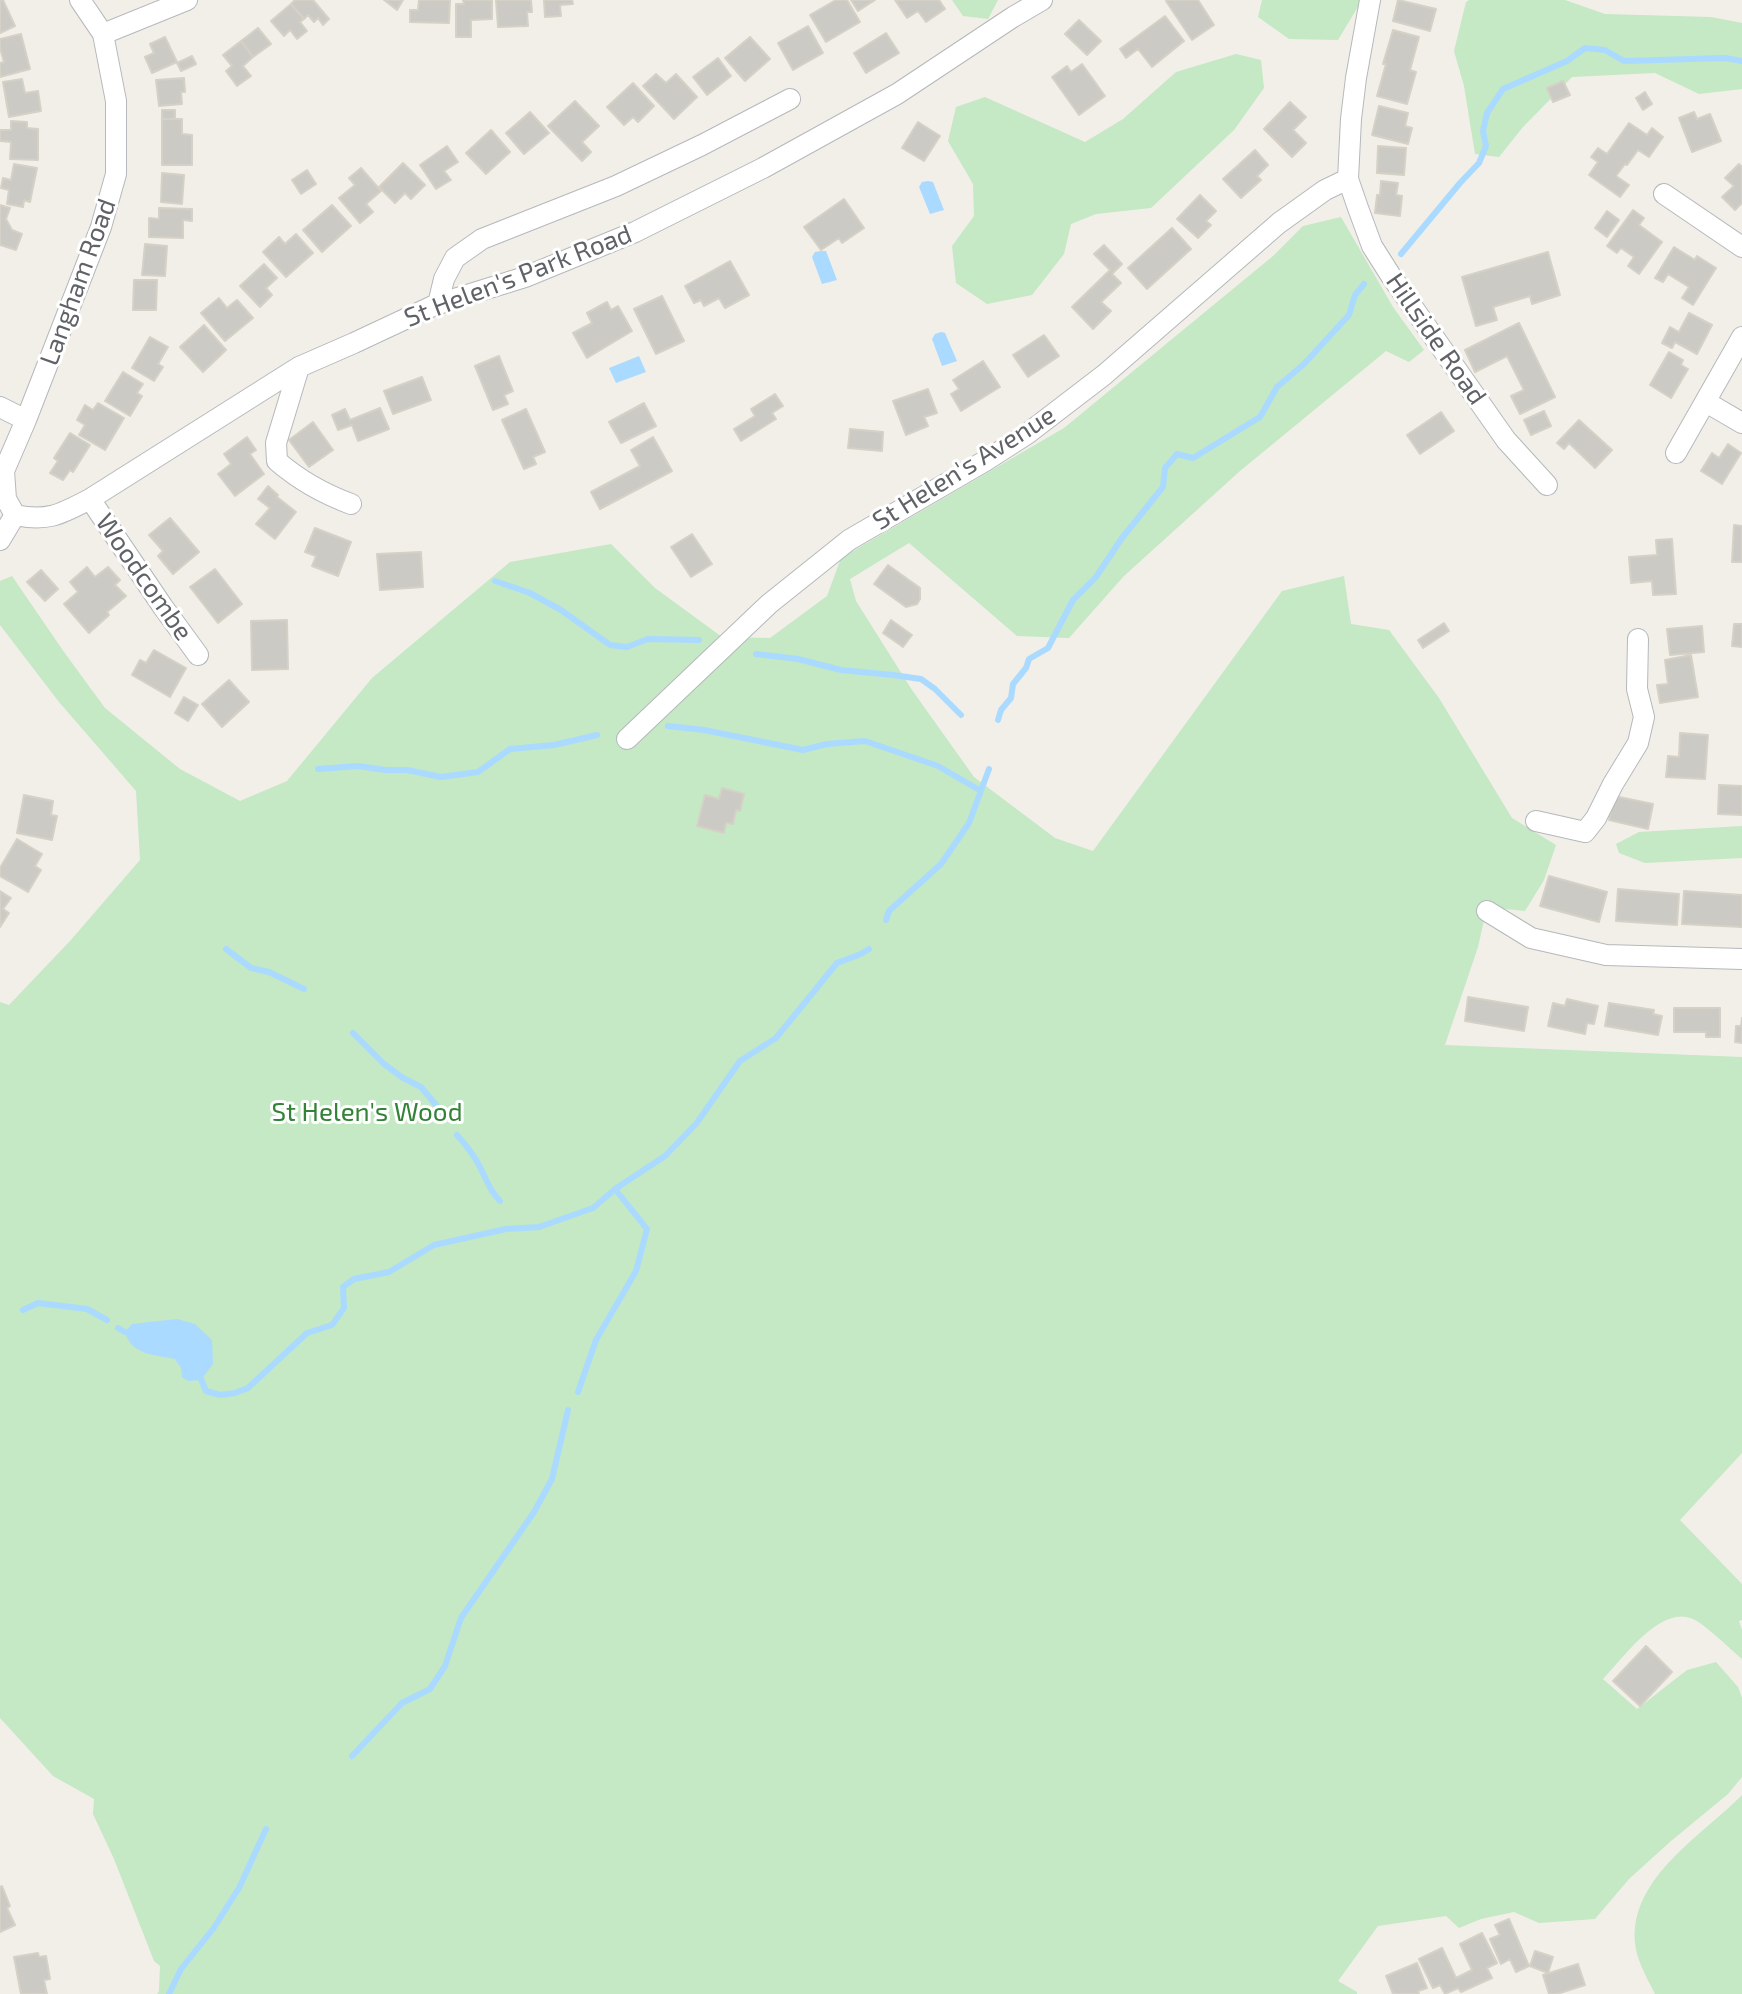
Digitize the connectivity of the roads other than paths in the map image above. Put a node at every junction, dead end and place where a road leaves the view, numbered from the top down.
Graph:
1 (80, 0) edge
2 (187, 0) edge
3 (1042, 0) edge
4 (1370, 0) edge
5 (103, 34) junction
6 (790, 99) dead end
7 (1348, 179) junction
8 (1664, 194) dead end
9 (1742, 247) edge
10 (438, 304) junction
11 (1742, 337) edge
12 (299, 367) junction
13 (1706, 402) junction
14 (0, 407) edge
15 (26, 420) junction
16 (1742, 423) edge
17 (1676, 453) dead end
18 (1547, 485) dead end
19 (90, 499) junction
20 (351, 504) dead end
21 (15, 515) junction
22 (0, 540) edge
23 (1638, 639) dead end
24 (198, 655) dead end
25 (627, 739) dead end
26 (1536, 821) dead end
27 (1487, 911) dead end
28 (1742, 959) edge

1 - 5 street, Langham Road
2 - 5 street
3 - 10 street, St Helen's Park Road
4 - 7 street
5 - 15 street, Langham Road
6 - 10 street
7 - 18 street, Hillside Road
7 - 25 street, St Helen's Avenue
8 - 9 street
10 - 12 street, St Helen's Park Road
11 - 13 street
12 - 19 street, St Helen's Park Road
12 - 20 street
13 - 16 street
13 - 17 street
14 - 15 street
15 - 21 street, Langham Road
19 - 21 street, St Helen's Park Road
19 - 24 street, Woodcombe
21 - 22 street
23 - 26 street
27 - 28 street

